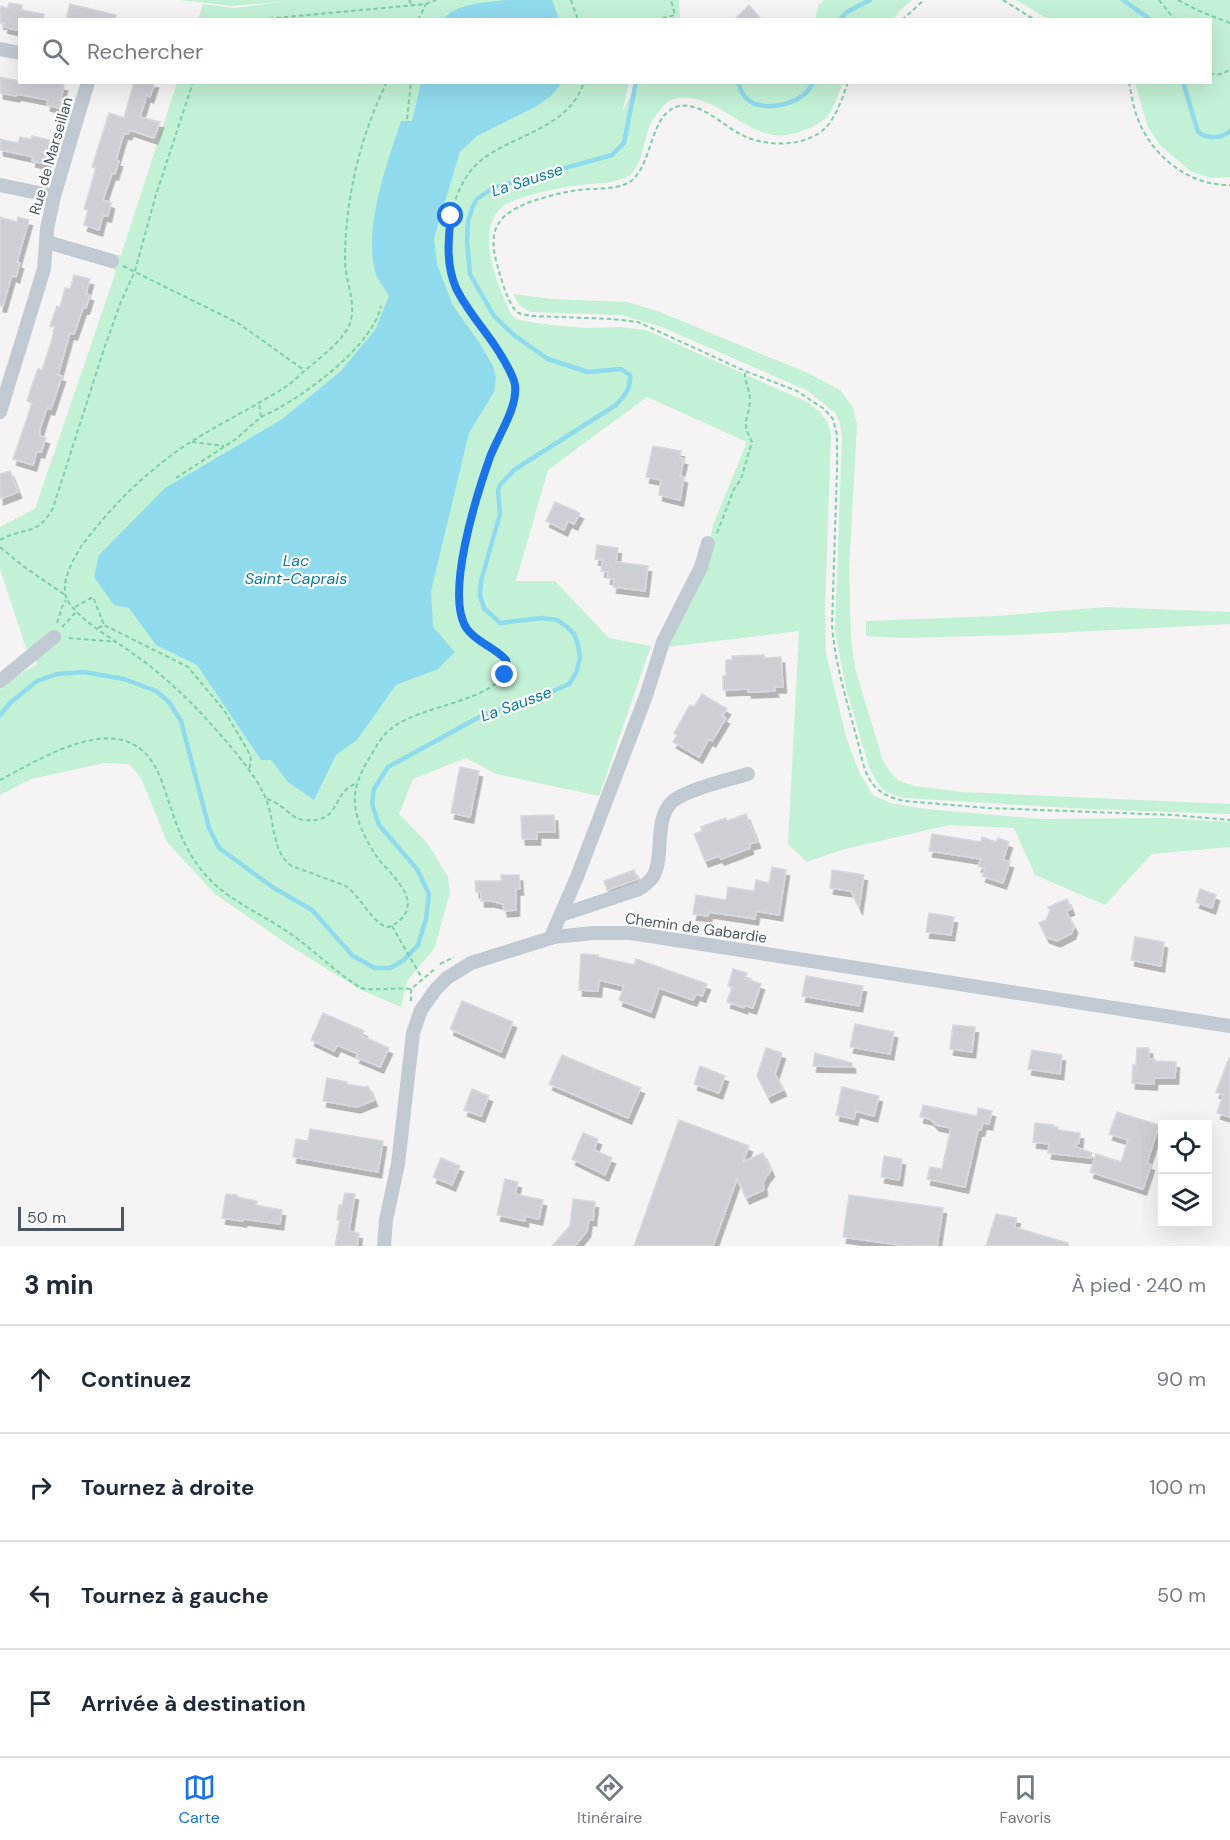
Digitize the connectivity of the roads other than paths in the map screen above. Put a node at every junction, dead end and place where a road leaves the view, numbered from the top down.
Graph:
1 (0, 49) edge
2 (18, 53) edge
3 (87, 84) edge
4 (0, 185) edge
5 (54, 196) junction
6 (47, 242) junction
7 (112, 261) road end
8 (0, 412) edge
9 (708, 543) road end
10 (54, 637) road end
11 (0, 681) edge
12 (748, 774) dead end
13 (561, 915) junction
14 (554, 937) junction
15 (1228, 1023) edge
16 (384, 1246) edge

1 - 2 street
3 - 5 street, Rue de Marseillan
4 - 5 street
5 - 6 street, Rue de Marseillan
6 - 7 street
6 - 8 street, Rue de Marseillan
9 - 13 street
10 - 11 street
12 - 13 street
13 - 14 street
14 - 15 street, Chemin de Gabardie
14 - 16 street, Chemin de Gabardie

